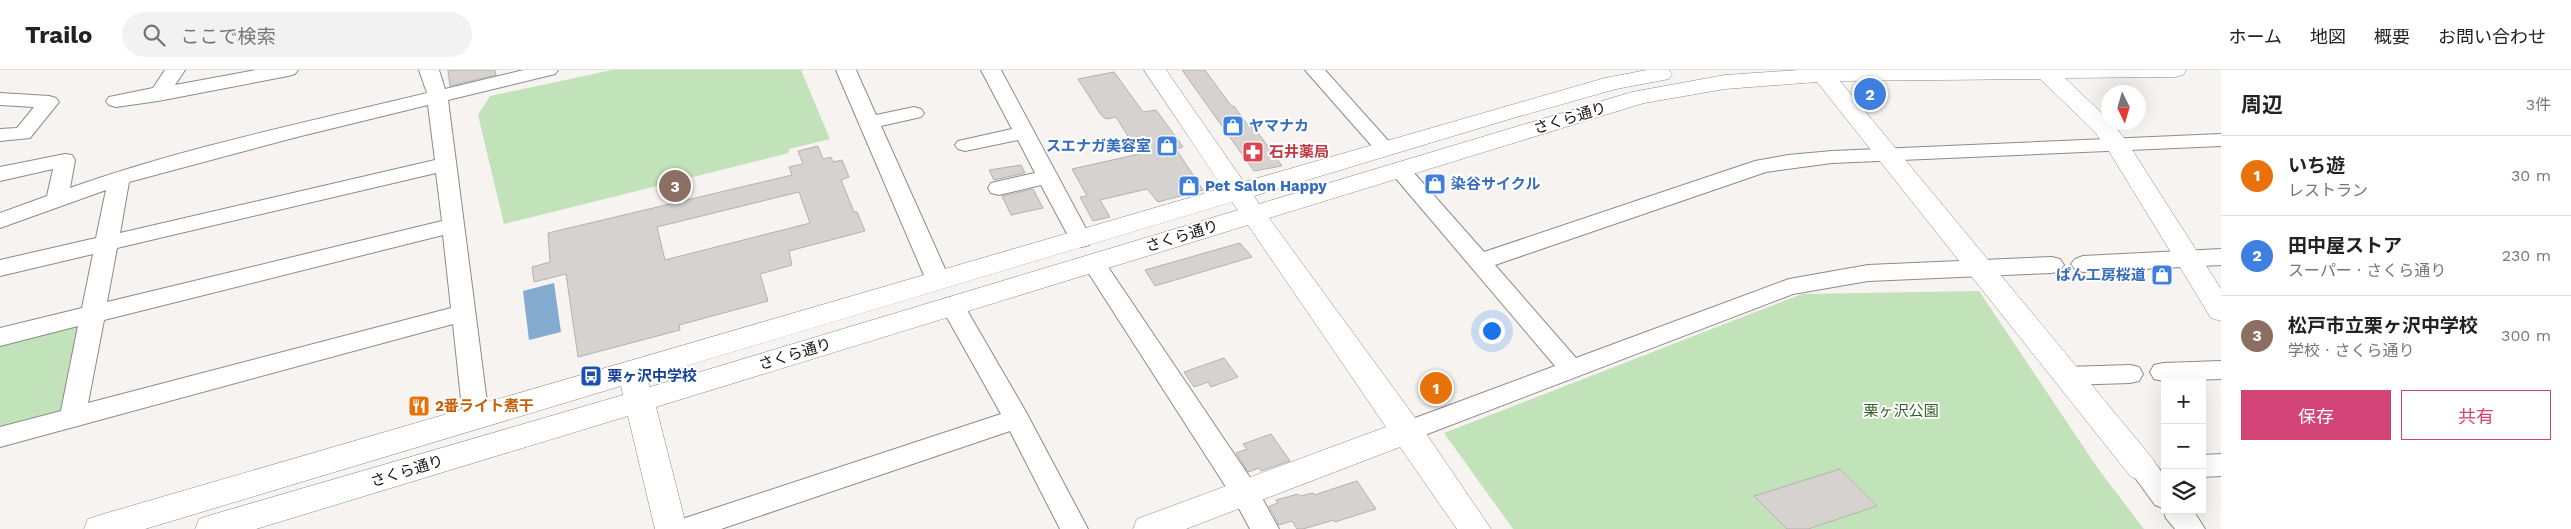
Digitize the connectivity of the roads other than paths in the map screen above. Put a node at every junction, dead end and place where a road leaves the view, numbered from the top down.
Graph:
1 (176, 70) edge
2 (288, 70) edge
3 (428, 70) edge
4 (548, 70) edge
5 (846, 70) edge
6 (992, 70) edge
7 (1155, 70) edge
8 (1315, 70) edge
9 (1683, 70) edge
10 (2175, 70) edge
11 (2046, 71) edge
12 (1824, 75) junction
13 (1720, 76) edge
14 (158, 94) junction
15 (437, 96) junction
16 (0, 99) edge
17 (116, 101) dead end
18 (914, 113) dead end
19 (869, 122) junction
20 (1024, 132) junction
21 (0, 136) edge
22 (2221, 140) edge
23 (2117, 144) junction
24 (965, 145) dead end
25 (1887, 154) junction
26 (1392, 160) junction
27 (446, 164) junction
28 (0, 174) edge
29 (1048, 177) junction
30 (119, 178) junction
31 (999, 188) dead end
32 (57, 200) junction
33 (1246, 204) junction
34 (0, 221) edge
35 (452, 226) junction
36 (1081, 240) junction
37 (106, 243) junction
38 (2221, 257) edge
39 (2187, 259) junction
40 (1479, 262) junction
41 (1094, 263) junction
42 (2083, 264) dead end
43 (2052, 265) dead end
44 (0, 268) edge
45 (1980, 269) junction
46 (938, 280) junction
47 (952, 305) junction
48 (2221, 311) edge
49 (463, 313) junction
50 (93, 314) junction
51 (0, 337) edge
52 (1571, 368) junction
53 (2221, 370) edge
54 (632, 371) junction
55 (2163, 372) dead end
56 (2130, 374) dead end
57 (2067, 376) junction
58 (640, 401) junction
59 (73, 416) junction
60 (476, 418) junction
61 (1017, 419) junction
62 (1408, 431) junction
63 (0, 437) edge
64 (2221, 465) edge
65 (2206, 466) edge
66 (2153, 468) edge
67 (268, 479) junction
68 (2161, 487) edge
69 (1245, 492) junction
70 (269, 512) junction
71 (2179, 514) edge
72 (100, 529) edge
73 (211, 529) edge
74 (671, 529) edge
75 (686, 529) edge
76 (1074, 529) edge
77 (1148, 529) edge
78 (1265, 529) edge
79 (1476, 529) edge
80 (2191, 529) edge

1 - 14 street
2 - 14 street
3 - 15 street
4 - 15 street
5 - 19 street
6 - 20 street
7 - 33 street
8 - 26 street
9 - 26 street, さくら通り
10 - 11 street, さくら通り
11 - 12 street, さくら通り
11 - 23 street
12 - 13 street, さくら通り
12 - 25 street
13 - 26 street, さくら通り
14 - 17 street
15 - 27 street
15 - 30 street
16 - 21 street
18 - 19 street
19 - 46 street
20 - 24 street
20 - 29 street
22 - 23 street
23 - 25 street
23 - 39 street
25 - 40 street
25 - 45 street
26 - 33 street, さくら通り
26 - 40 street
27 - 35 street
27 - 37 street
28 - 32 street
29 - 31 street
29 - 36 street
30 - 32 street
30 - 37 street
32 - 34 street
33 - 36 street, さくら通り
33 - 41 street, さくら通り
33 - 62 street
35 - 49 street
35 - 50 street
36 - 46 street, さくら通り
37 - 44 street
37 - 50 street
38 - 39 street
39 - 42 street
39 - 48 street
40 - 52 street
41 - 47 street, さくら通り
41 - 69 street
43 - 45 street
45 - 52 street
45 - 57 street
46 - 47 street
46 - 54 street, さくら通り
47 - 58 street, さくら通り
47 - 61 street
49 - 59 street
49 - 60 street
50 - 51 street
50 - 59 street
52 - 62 street
53 - 55 street
54 - 58 street
54 - 60 street, さくら通り
56 - 57 street
57 - 66 street
58 - 70 street, さくら通り
58 - 74 street
59 - 63 street
60 - 67 street, さくら通り
61 - 75 street
61 - 76 street
62 - 69 street
62 - 79 street
64 - 65 street
66 - 68 street
67 - 70 street
67 - 72 street, さくら通り
69 - 77 street
69 - 78 street
70 - 73 street, さくら通り
71 - 80 street

